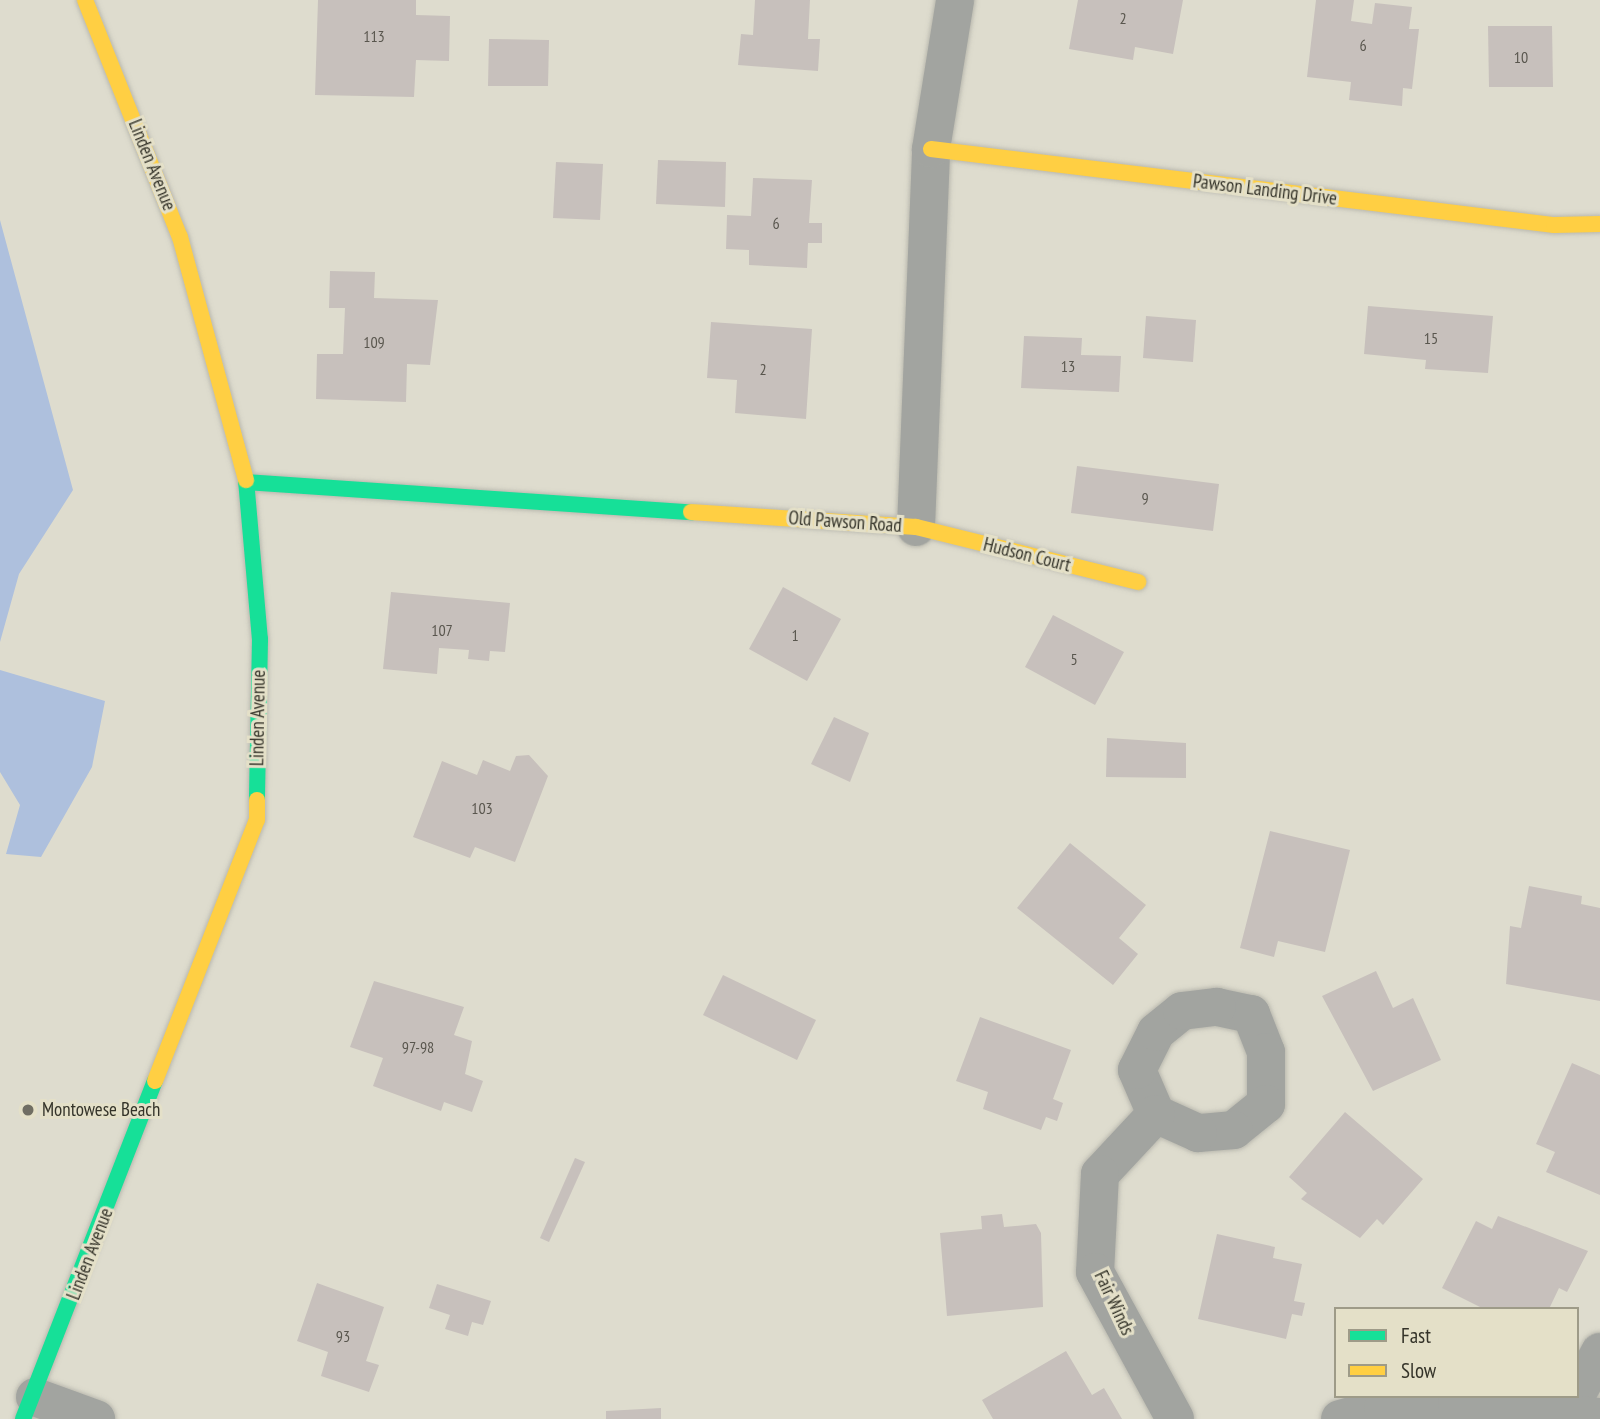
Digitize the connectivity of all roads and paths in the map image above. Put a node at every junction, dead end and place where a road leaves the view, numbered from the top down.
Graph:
1 (85, 0) edge
2 (955, 0) edge
3 (930, 149) junction
4 (1600, 225) edge
5 (246, 482) junction
6 (916, 527) junction
7 (1138, 582) dead end
8 (1156, 1114) dead end
9 (1600, 1352) edge
10 (1577, 1407) edge
11 (29, 1408) edge
12 (96, 1419) edge
13 (1175, 1419) edge
14 (1340, 1419) edge

1 - 5 street, Linden Avenue
2 - 3 street, Old Pawson Road
3 - 4 street, Pawson Landing Drive
3 - 6 street, Old Pawson Road
5 - 6 street, Old Pawson Road
5 - 11 street, Linden Avenue
6 - 7 street, Hudson Court
8 - 13 street, Fair Winds
9 - 10 street
10 - 14 street
11 - 12 street

